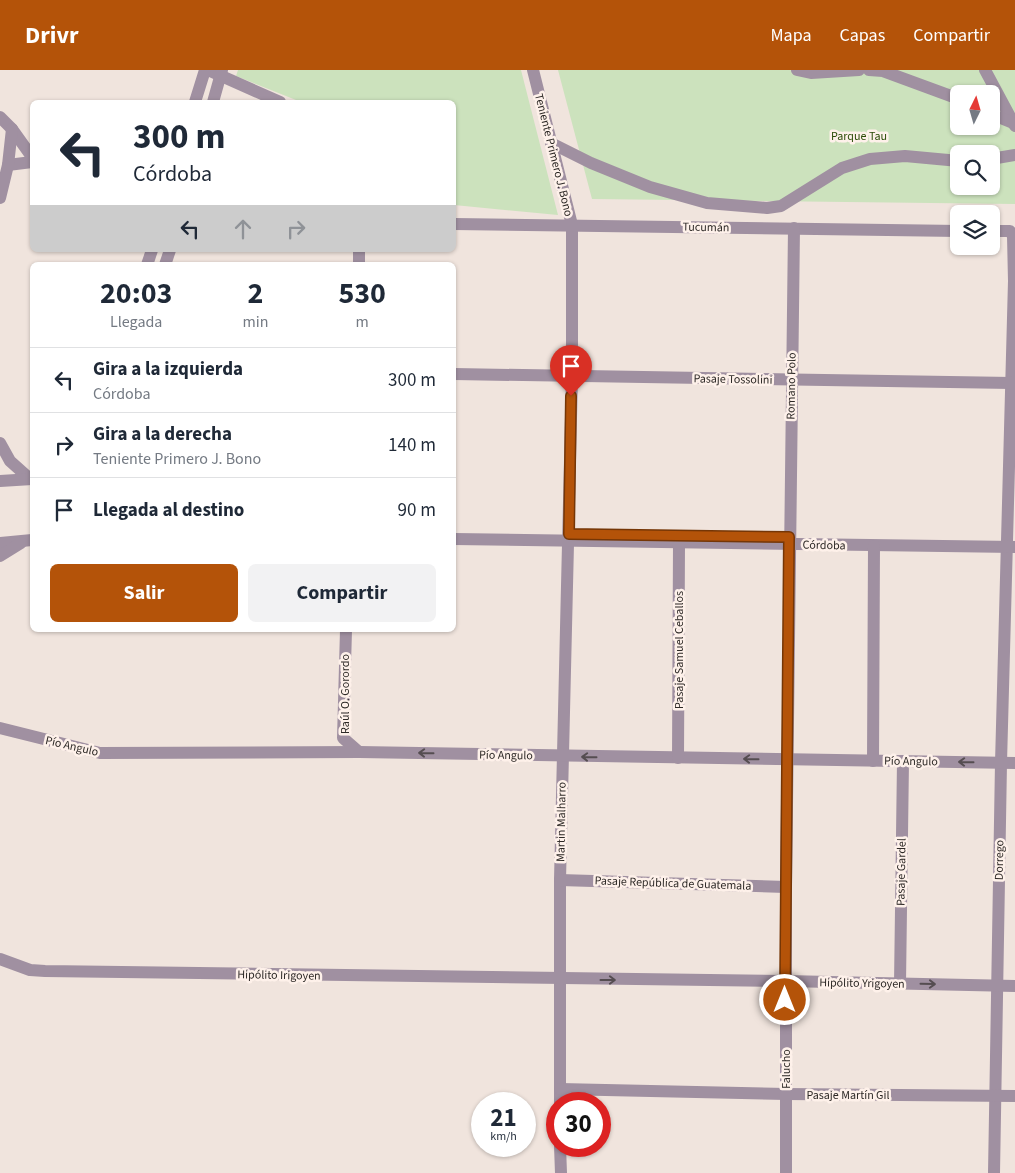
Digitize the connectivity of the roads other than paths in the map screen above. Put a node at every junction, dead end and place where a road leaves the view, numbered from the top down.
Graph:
1 (206, 70) edge
2 (533, 70) edge
3 (797, 70) edge
4 (859, 70) edge
5 (869, 70) edge
6 (883, 70) edge
7 (985, 70) edge
8 (222, 73) edge
9 (950, 96) edge
10 (196, 100) edge
11 (214, 100) edge
12 (276, 100) edge
13 (0, 118) edge
14 (1000, 118) edge
15 (1014, 125) edge
16 (12, 129) junction
17 (551, 143) junction
18 (30, 154) edge
19 (1015, 155) edge
20 (1000, 158) edge
21 (950, 160) edge
22 (30, 162) edge
23 (8, 165) junction
24 (0, 198) edge
25 (456, 224) edge
26 (572, 225) junction
27 (794, 228) junction
28 (950, 230) edge
29 (1000, 231) edge
30 (1015, 281) edge
31 (456, 374) edge
32 (572, 376) junction
33 (791, 380) junction
34 (1012, 383) junction
35 (0, 443) edge
36 (30, 477) edge
37 (30, 478) edge
38 (0, 481) edge
39 (456, 532) edge
40 (568, 537) junction
41 (456, 539) edge
42 (28, 541) edge
43 (789, 541) junction
44 (0, 542) edge
45 (679, 543) junction
46 (1011, 543) edge
47 (874, 546) junction
48 (0, 556) edge
49 (346, 632) edge
50 (0, 728) edge
51 (359, 752) junction
52 (562, 756) junction
53 (678, 758) junction
54 (787, 760) junction
55 (872, 761) junction
56 (902, 761) junction
57 (1001, 763) junction
58 (1015, 763) edge
59 (560, 880) junction
60 (786, 887) junction
61 (0, 959) edge
62 (560, 979) junction
63 (785, 981) junction
64 (900, 984) junction
65 (997, 986) junction
66 (1015, 986) edge
67 (560, 1089) joint
68 (786, 1094) junction
69 (995, 1096) junction
70 (1015, 1096) edge
71 (560, 1157) edge
72 (561, 1173) edge
73 (786, 1173) edge
74 (994, 1173) edge

1 - 8 street
1 - 10 street
2 - 17 street, Teniente Primero J. Bono
3 - 4 street
5 - 6 street
6 - 9 street
7 - 15 street
8 - 11 street
8 - 12 street
13 - 16 street
14 - 15 street
16 - 18 street
16 - 23 street
17 - 21 street
17 - 26 street, Teniente Primero J. Bono
19 - 20 street
22 - 23 street
23 - 24 street
25 - 26 street, Tucumán
26 - 27 street, Tucumán
26 - 32 street, Teniente Primero J. Bono
27 - 28 street, Tucumán
27 - 33 street, Romano Polo
29 - 30 street, Dorrego
30 - 34 street, Dorrego
31 - 32 street, Pasaje Tossolini
32 - 33 street, Pasaje Tossolini
32 - 40 street, Teniente Primero J. Bono
33 - 34 street, Pasaje Tossolini
33 - 43 street, Romano Polo
34 - 46 street, Dorrego
35 - 36 street
37 - 38 street
39 - 40 street, Córdoba
40 - 41 street, Córdoba
40 - 43 street, Córdoba
40 - 45 street, Córdoba
40 - 52 street, Martin Malharro
42 - 44 street
42 - 48 street
43 - 45 street, Córdoba
43 - 46 street, Córdoba
43 - 47 street, Córdoba
43 - 54 street, Falucho
45 - 53 street, Pasaje Samuel Ceballos
46 - 47 street, Córdoba
46 - 57 street, Dorrego
47 - 55 street
49 - 51 street, Raúl O. Gorordo
50 - 51 street, Pío Angulo
52 -> 51 street, Pío Angulo
53 -> 52 street, Pío Angulo
52 - 59 street, Martin Malharro
54 -> 53 street, Pío Angulo
54 - 55 street, Pío Angulo
54 - 60 street, Falucho
55 - 56 street, Pío Angulo
57 -> 56 street, Pío Angulo
56 - 64 street, Pasaje Gardel
57 - 58 street, Pío Angulo
57 - 65 street, Dorrego
59 - 60 street, Pasaje República de Guatemala
59 - 62 street, Martin Malharro
60 - 63 street, Falucho
61 - 62 street, Hipólito Irigoyen
62 -> 63 street, Hipólito Yrigoyen
62 - 67 street, Martin Malharro
63 - 64 street, Hipólito Yrigoyen
63 - 68 street, Falucho
64 -> 65 street, Hipólito Yrigoyen
65 - 66 street, Hipólito Yrigoyen
65 - 69 street, Dorrego
67 - 68 street, Pasaje Martín Gil
68 - 69 street, Pasaje Martín Gil
68 - 73 street, Falucho
69 - 70 street, Pasaje Martín Gil
69 - 74 street, Dorrego
71 - 72 street

